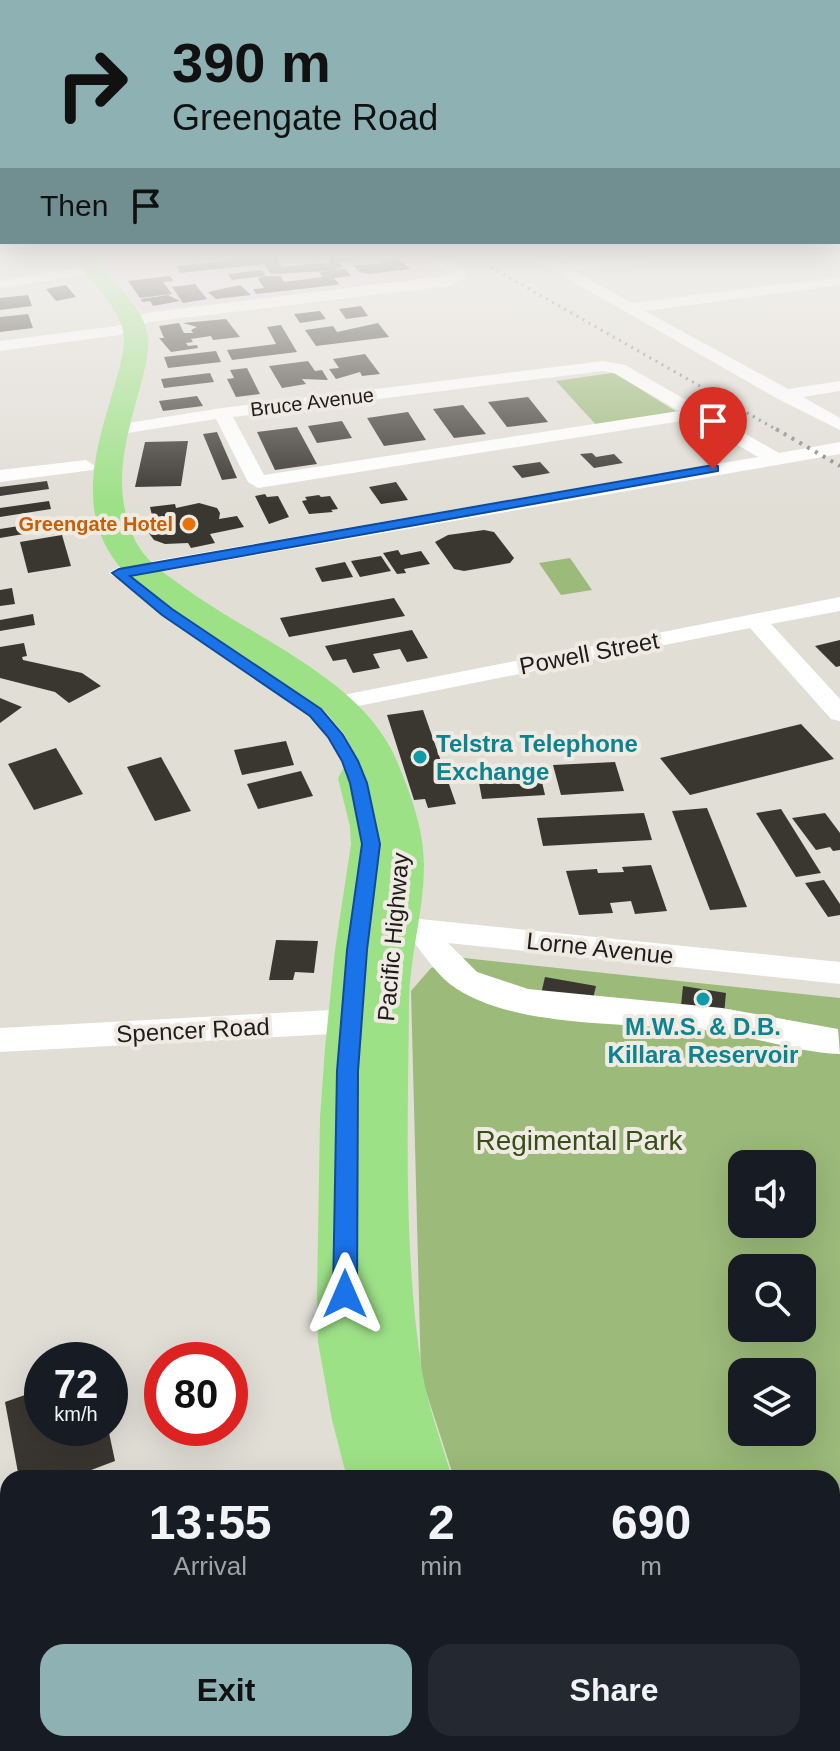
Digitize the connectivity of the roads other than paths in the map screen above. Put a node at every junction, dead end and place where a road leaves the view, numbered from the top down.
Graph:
1 (46, 339) edge
2 (122, 339) edge
3 (130, 339) edge
4 (684, 339) edge
5 (0, 346) edge
6 (840, 386) edge
7 (784, 395) junction
8 (222, 413) junction
9 (693, 414) junction
10 (840, 425) edge
11 (115, 430) junction
12 (838, 448) edge
13 (774, 458) junction
14 (86, 466) junction
15 (0, 476) edge
16 (129, 571) junction
17 (840, 604) edge
18 (756, 621) junction
19 (338, 703) junction
20 (840, 714) edge
21 (391, 927) junction
22 (840, 973) edge
23 (368, 1020) junction
24 (0, 1040) edge
25 (838, 1042) edge
26 (376, 1470) edge
27 (418, 1470) edge

1 - 5 street
2 - 14 highway, Pacific Highway
3 - 11 highway, Pacific Highway
4 - 7 street
6 - 7 street
7 - 10 street
8 - 9 street, Bruce Avenue
8 - 9 street
8 - 11 street, Bruce Avenue
9 - 13 street, Bruce Avenue
11 - 16 highway, Pacific Highway
12 - 13 street
13 - 16 street
14 - 15 street
14 - 16 highway, Pacific Highway
16 - 19 highway, Pacific Highway
16 - 21 highway, Pacific Highway
17 - 18 street, Powell Street
18 - 19 street, Powell Street
18 - 20 street
19 - 21 highway, Pacific Highway
21 - 22 street, Lorne Avenue
21 - 23 highway, Pacific Highway
21 - 25 street
23 - 24 street, Spencer Road
23 - 26 highway, Pacific Highway
23 - 27 highway, Pacific Highway

